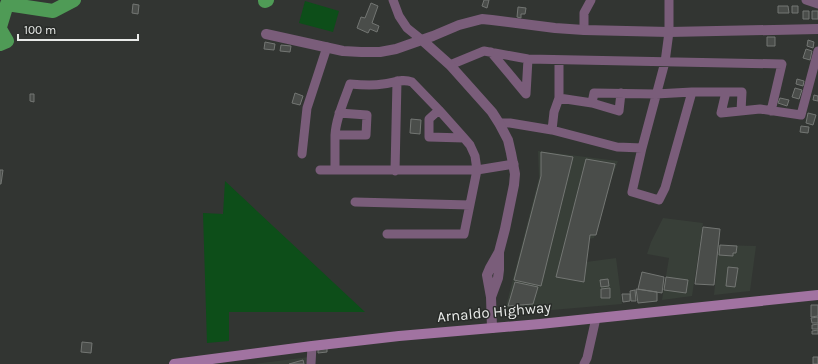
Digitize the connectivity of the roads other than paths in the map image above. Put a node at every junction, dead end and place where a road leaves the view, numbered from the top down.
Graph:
1 (393, 0) edge
2 (591, 0) edge
3 (669, 0) edge
4 (806, 0) edge
5 (818, 4) edge
6 (818, 29) edge
7 (584, 30) junction
8 (669, 32) junction
9 (266, 34) dead end
10 (422, 40) junction
11 (327, 47) junction
12 (491, 52) junction
13 (818, 52) edge
14 (528, 59) junction
15 (559, 60) junction
16 (665, 62) junction
17 (450, 65) junction
18 (397, 81) junction
19 (692, 92) junction
20 (726, 92) junction
21 (621, 93) junction
22 (656, 94) junction
23 (559, 98) junction
24 (592, 103) junction
25 (439, 110) junction
26 (741, 111) junction
27 (771, 111) junction
28 (340, 113) junction
29 (499, 123) junction
30 (552, 130) junction
31 (335, 135) junction
32 (464, 138) junction
33 (642, 148) junction
34 (302, 154) dead end
35 (514, 164) junction
36 (320, 170) dead end
37 (335, 170) junction
38 (395, 170) junction
39 (478, 170) junction
40 (355, 202) dead end
41 (470, 205) junction
42 (387, 234) dead end
43 (818, 295) edge
44 (596, 318) junction
45 (492, 328) junction
46 (312, 346) junction
47 (174, 364) edge
48 (311, 364) edge
49 (584, 364) edge

1 - 10 street
2 - 7 street
3 - 8 street
4 - 5 street
6 - 8 street
7 - 8 street
7 - 10 street
8 - 16 street
9 - 11 street
10 - 11 street
10 - 17 street
11 - 34 street
12 - 14 street
12 - 14 street
12 - 17 street
13 - 27 street
14 - 15 street
15 - 16 street
15 - 23 street
16 - 22 street
16 - 27 street
17 - 29 street
18 - 25 street
18 - 28 street
18 - 38 street
19 - 20 street
19 - 22 street
19 - 33 street
20 - 26 street
20 - 26 street
21 - 22 street
21 - 24 street
21 - 24 street
22 - 33 street
23 - 24 street
23 - 30 street
25 - 32 street
25 - 32 street
26 - 27 street
28 - 31 street
28 - 31 street
29 - 30 street
29 - 35 street
30 - 33 street
31 - 37 street
32 - 39 street
35 - 39 street
35 - 45 street
36 - 37 street
37 - 38 street
38 - 39 street
39 - 41 street
40 - 41 street
41 - 42 street
43 - 44 main road, Arnaldo Highway
44 - 45 main road, Arnaldo Highway
44 - 49 street
45 - 46 main road, Arnaldo Highway
46 - 47 main road, Arnaldo Highway
46 - 48 street

